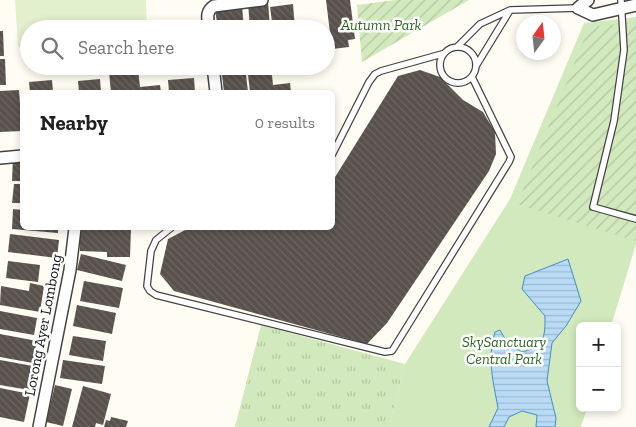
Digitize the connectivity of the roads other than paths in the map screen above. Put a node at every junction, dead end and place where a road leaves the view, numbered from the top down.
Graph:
1 (262, 0) edge
2 (588, 0) edge
3 (621, 4) edge
4 (636, 4) edge
5 (578, 8) junction
6 (510, 10) junction
7 (208, 20) edge
8 (458, 46) junction
9 (442, 54) junction
10 (476, 66) junction
11 (214, 75) edge
12 (472, 77) junction
13 (216, 90) edge
14 (335, 149) edge
15 (20, 156) edge
16 (0, 158) edge
17 (636, 219) edge
18 (75, 230) edge
19 (168, 230) edge
20 (39, 427) edge

1 - 7 street
2 - 5 street
3 - 4 street
3 - 5 street
3 - 17 lane
5 - 6 lane
6 - 8 lane
6 - 10 lane
8 - 9 lane
8 - 10 lane
9 - 12 lane
9 - 14 lane
10 - 12 lane
11 - 13 street
12 - 19 lane
15 - 16 street
18 - 20 street, Lorong Ayer Lombong

